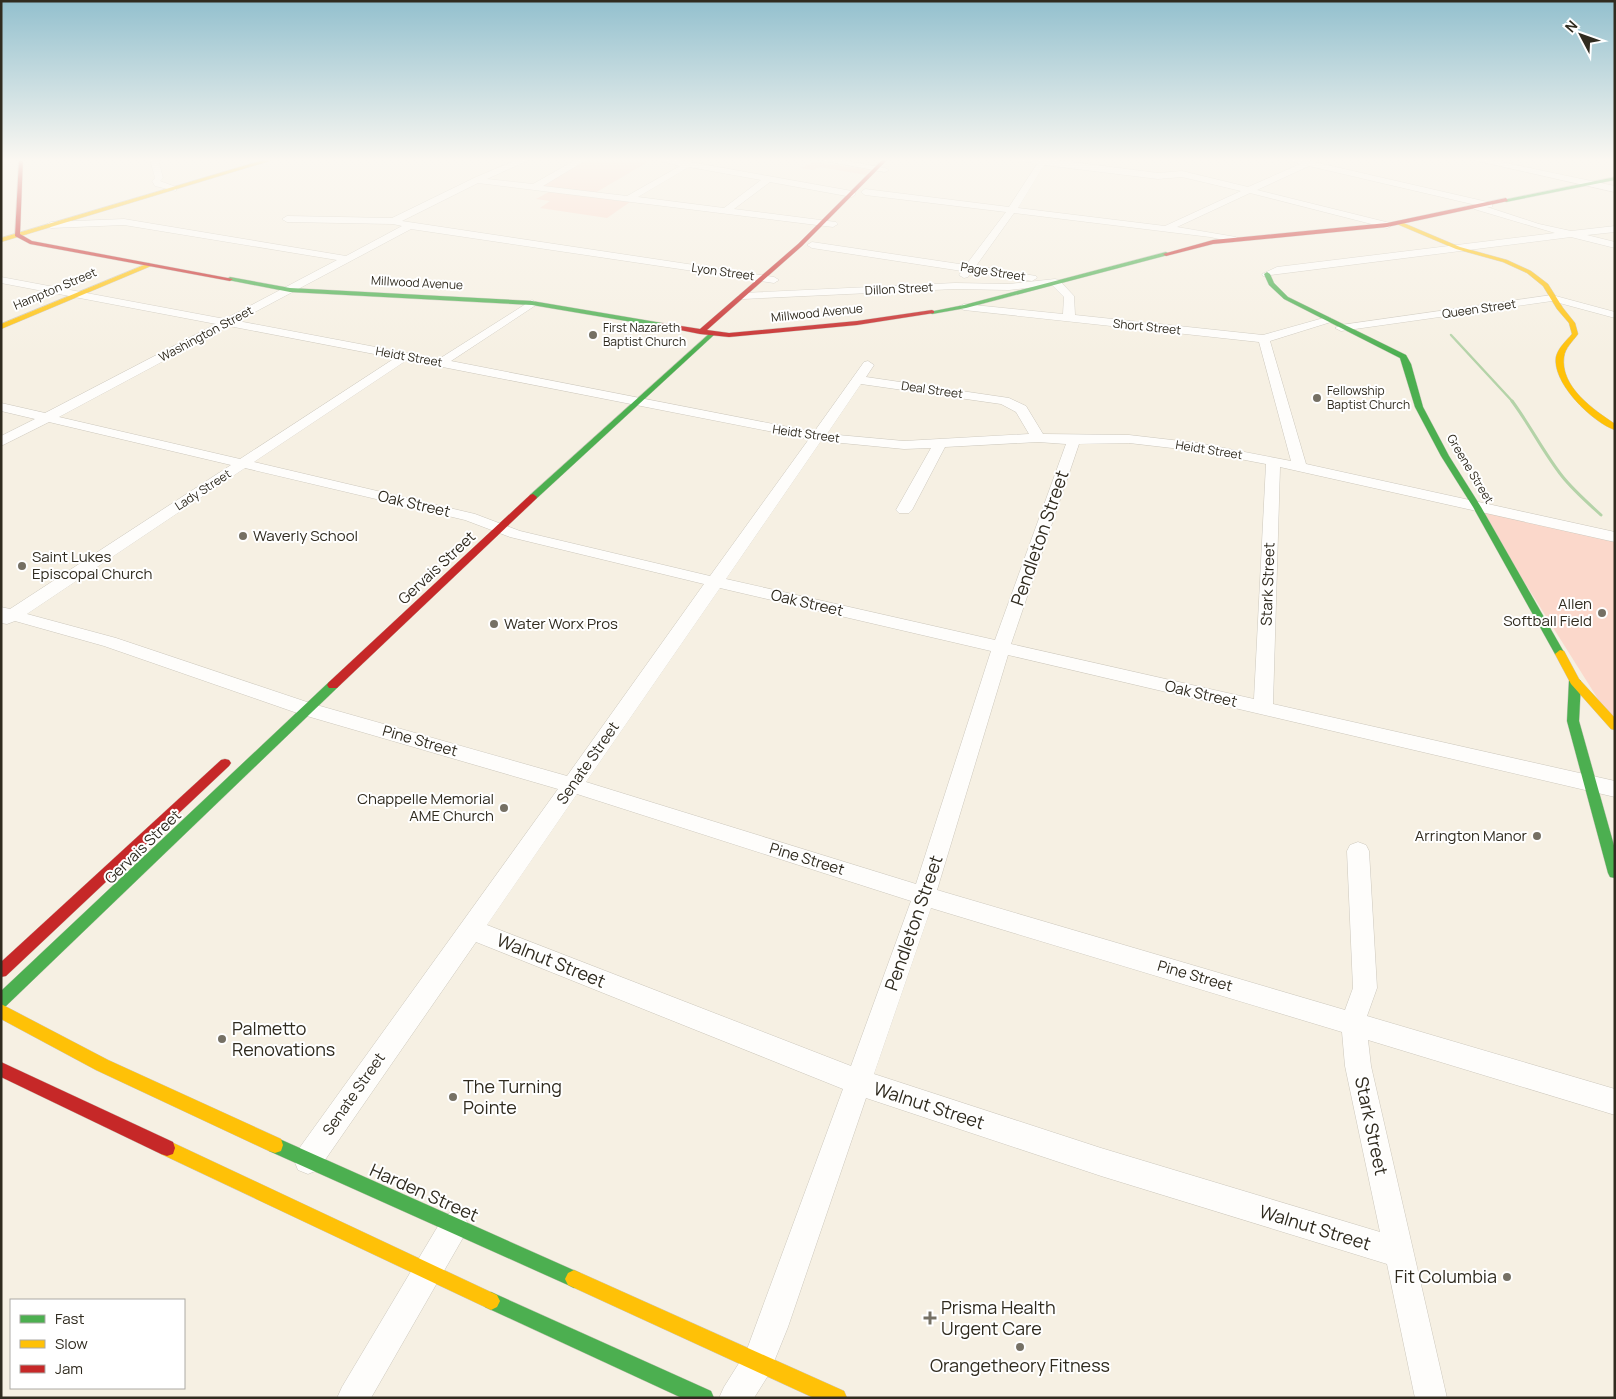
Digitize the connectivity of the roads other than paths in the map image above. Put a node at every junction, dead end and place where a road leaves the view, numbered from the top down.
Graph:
1 (18, 224) edge
2 (68, 224) edge
3 (138, 224) edge
4 (405, 224) edge
5 (827, 224) edge
6 (827, 224) edge
7 (1001, 224) edge
8 (1120, 224) edge
9 (1175, 224) edge
10 (1391, 224) edge
11 (1393, 224) edge
12 (1530, 224) edge
13 (51, 225) joint
14 (410, 226) junction
15 (1615, 229) edge
16 (1163, 230) junction
17 (1569, 234) junction
18 (17, 235) junction
19 (1233, 239) junction
20 (1, 240) edge
21 (812, 245) junction
22 (1615, 245) edge
23 (1458, 248) junction
24 (347, 259) junction
25 (148, 265) junction
26 (969, 268) junction
27 (1267, 274) joint
28 (769, 279) junction
29 (1, 280) edge
30 (1055, 282) junction
31 (955, 286) junction
32 (290, 290) junction
33 (76, 294) junction
34 (743, 296) junction
35 (757, 296) junction
36 (1552, 298) junction
37 (532, 303) junction
38 (964, 307) junction
39 (1615, 315) edge
40 (1069, 319) junction
41 (1327, 320) junction
42 (227, 322) junction
43 (1243, 323) dead end
44 (1, 327) edge
45 (1341, 328) junction
46 (700, 332) junction
47 (712, 334) junction
48 (1242, 338) junction
49 (1264, 339) junction
50 (404, 357) junction
51 (441, 363) junction
52 (863, 373) joint
53 (622, 400) junction
54 (1004, 401) joint
55 (638, 404) junction
56 (1, 407) edge
57 (608, 412) dead end
58 (49, 418) junction
59 (1612, 426) edge
60 (818, 437) junction
61 (1038, 438) junction
62 (1074, 440) junction
63 (1, 442) edge
64 (940, 444) junction
65 (1273, 461) junction
66 (243, 464) junction
67 (1300, 467) junction
68 (1477, 507) junction
69 (904, 510) dead end
70 (488, 525) junction
71 (1615, 537) edge
72 (715, 582) junction
73 (5, 616) edge
74 (1002, 648) junction
75 (1575, 681) junction
76 (294, 704) junction
77 (1263, 708) junction
78 (1615, 726) edge
79 (234, 754) dead end
80 (1591, 784) junction
81 (572, 785) junction
82 (1615, 789) edge
83 (1358, 851) dead end
84 (1615, 873) edge
85 (924, 896) junction
86 (470, 928) junction
87 (1, 971) edge
88 (1, 1002) edge
89 (1, 1011) edge
90 (1352, 1022) junction
91 (1, 1068) edge
92 (858, 1082) junction
93 (1615, 1102) edge
94 (308, 1160) junction
95 (454, 1226) junction
96 (1399, 1254) junction
97 (428, 1272) junction
98 (758, 1363) junction
99 (353, 1398) edge
100 (704, 1398) edge
101 (735, 1398) edge
102 (837, 1398) edge
103 (1431, 1398) edge

1 - 18 main road
2 - 13 street
3 - 24 street
4 - 14 street, Lyon Street
5 - 21 main road, Gervais Street
6 - 28 main road, Gervais Street
7 - 26 street
8 - 16 street
9 - 16 street
10 - 19 main road, Millwood Avenue
11 - 23 main road
12 - 17 street
13 - 18 main road
14 - 24 street, Washington Street
14 - 28 street, Lyon Street
15 - 17 street
16 - 19 street
17 - 22 street
17 - 23 street
18 - 20 main road
18 - 25 main road, Millwood Avenue
19 - 30 main road, Millwood Avenue
21 - 26 street, Page Street
21 - 28 main road, Gervais Street
23 - 27 street
23 - 36 main road
24 - 32 street, Washington Street
25 - 32 main road, Millwood Avenue
25 - 33 main road, Hampton Street
26 - 30 street, Page Street
26 - 31 street
27 - 41 main road, Greene Street
28 - 34 main road, Gervais Street
28 - 35 main road, Gervais Street
29 - 33 street, Heidt Street
30 - 31 street, Dillon Street
30 - 38 main road, Millwood Avenue
30 - 40 street
31 - 35 street, Dillon Street
32 - 37 main road, Millwood Avenue
32 - 42 street, Washington Street
33 - 42 street, Heidt Street
33 - 44 main road, Hampton Street
34 - 35 street, Dillon Street
34 - 46 main road, Gervais Street
35 - 47 main road, Gervais Street
36 - 39 street, Queen Street
36 - 45 street, Queen Street
36 - 59 main road
37 - 46 main road, Millwood Avenue
37 - 51 street
38 - 40 street, Short Street
38 - 47 main road, Millwood Avenue
40 - 48 street, Short Street
41 - 45 main road, Greene Street
41 - 49 street, Short Street
42 - 50 street, Heidt Street
42 - 58 street, Washington Street
43 - 48 street
45 - 68 main road, Greene Street
46 - 47 main road, Millwood Avenue
46 - 53 main road, Gervais Street
47 - 55 main road, Gervais Street
48 - 49 street, Short Street
49 - 67 street
50 - 51 street, Heidt Street
50 - 66 street, Lady Street
51 - 53 street, Heidt Street
52 - 54 street, Deal Street
52 - 60 street, Senate Street
53 - 55 street, Heidt Street
53 - 57 main road, Gervais Street
54 - 61 street
55 - 60 street, Heidt Street
55 - 70 main road, Gervais Street
56 - 58 street, Oak Street
58 - 63 street, Washington Street
58 - 66 street, Oak Street
60 - 64 street, Heidt Street
60 - 72 street, Senate Street
61 - 62 street, Heidt Street
61 - 64 street, Heidt Street
62 - 65 street, Heidt Street
62 - 74 street, Pendleton Street
64 - 69 street
65 - 67 street, Heidt Street
65 - 77 street, Stark Street
66 - 70 street, Oak Street
66 - 73 street, Lady Street
67 - 68 street, Heidt Street
68 - 71 street, Heidt Street
68 - 75 main road, Greene Street
70 - 72 street, Oak Street
70 - 76 main road, Gervais Street
72 - 74 street, Oak Street
72 - 81 street, Senate Street
73 - 76 street, Pine Street
74 - 77 street, Oak Street
74 - 85 street, Pendleton Street
75 - 78 main road, Greene Street
75 - 80 main road
76 - 81 street, Pine Street
76 - 88 main road, Gervais Street
77 - 80 street, Oak Street
79 - 87 main road, Gervais Street
80 - 82 street, Oak Street
80 - 84 main road
81 - 85 street, Pine Street
81 - 86 street, Senate Street
83 - 90 street, Stark Street
85 - 90 street, Pine Street
85 - 92 street, Pendleton Street
86 - 92 street, Walnut Street
86 - 94 street, Senate Street
89 - 94 main road, Harden Street
90 - 93 street, Pine Street
90 - 96 street, Stark Street
91 - 97 main road
92 - 96 street, Walnut Street
92 - 98 street, Pendleton Street
94 - 95 main road, Harden Street
95 - 97 street
95 - 98 main road, Harden Street
96 - 103 street, Stark Street
97 - 99 street
97 - 100 main road
98 - 101 street, Pendleton Street
98 - 102 main road, Harden Street

